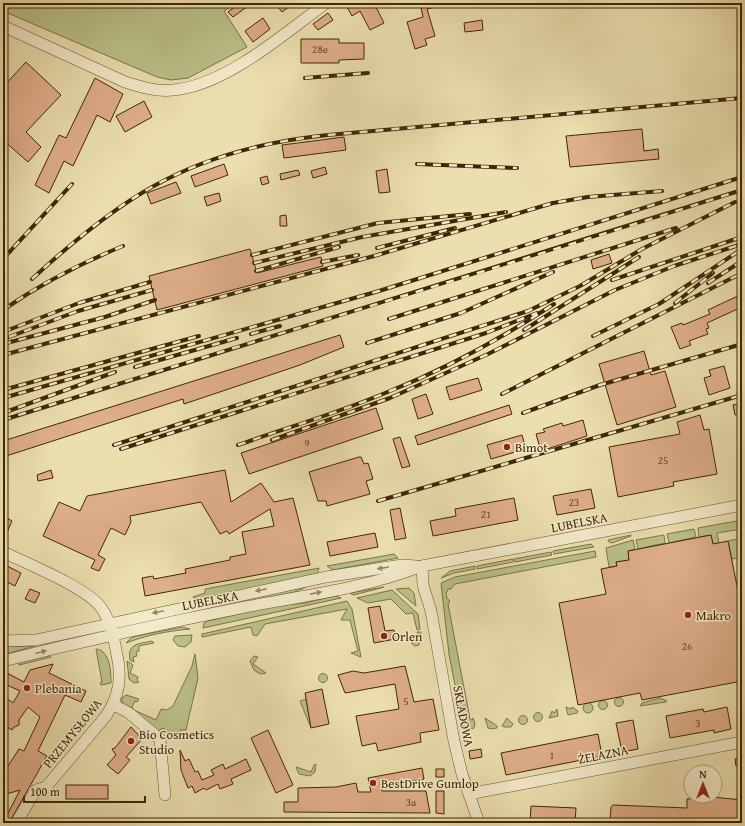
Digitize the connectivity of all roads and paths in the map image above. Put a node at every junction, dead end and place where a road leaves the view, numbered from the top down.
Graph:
1 (326, 3) edge
2 (3, 26) edge
3 (742, 505) edge
4 (3, 552) edge
5 (422, 566) junction
6 (109, 623) junction
7 (112, 635) junction
8 (3, 641) edge
9 (3, 661) edge
10 (114, 705) junction
11 (742, 742) edge
12 (468, 794) junction
13 (165, 795) dead end
14 (16, 823) edge
15 (479, 823) edge

1 - 2 street
3 - 5 street, LUBELSKA
4 - 6 street
5 -> 6 street, LUBELSKA
7 -> 5 street, LUBELSKA
5 - 12 street, SKŁADOWA
6 - 7 street, PRZEMYSŁOWA
6 - 8 street, LUBELSKA
9 -> 7 street, LUBELSKA
7 - 10 street, PRZEMYSŁOWA
10 - 13 street
10 - 14 street, PRZEMYSŁOWA
11 - 12 street, ŻELAZNA
12 - 15 street, SKŁADOWA

